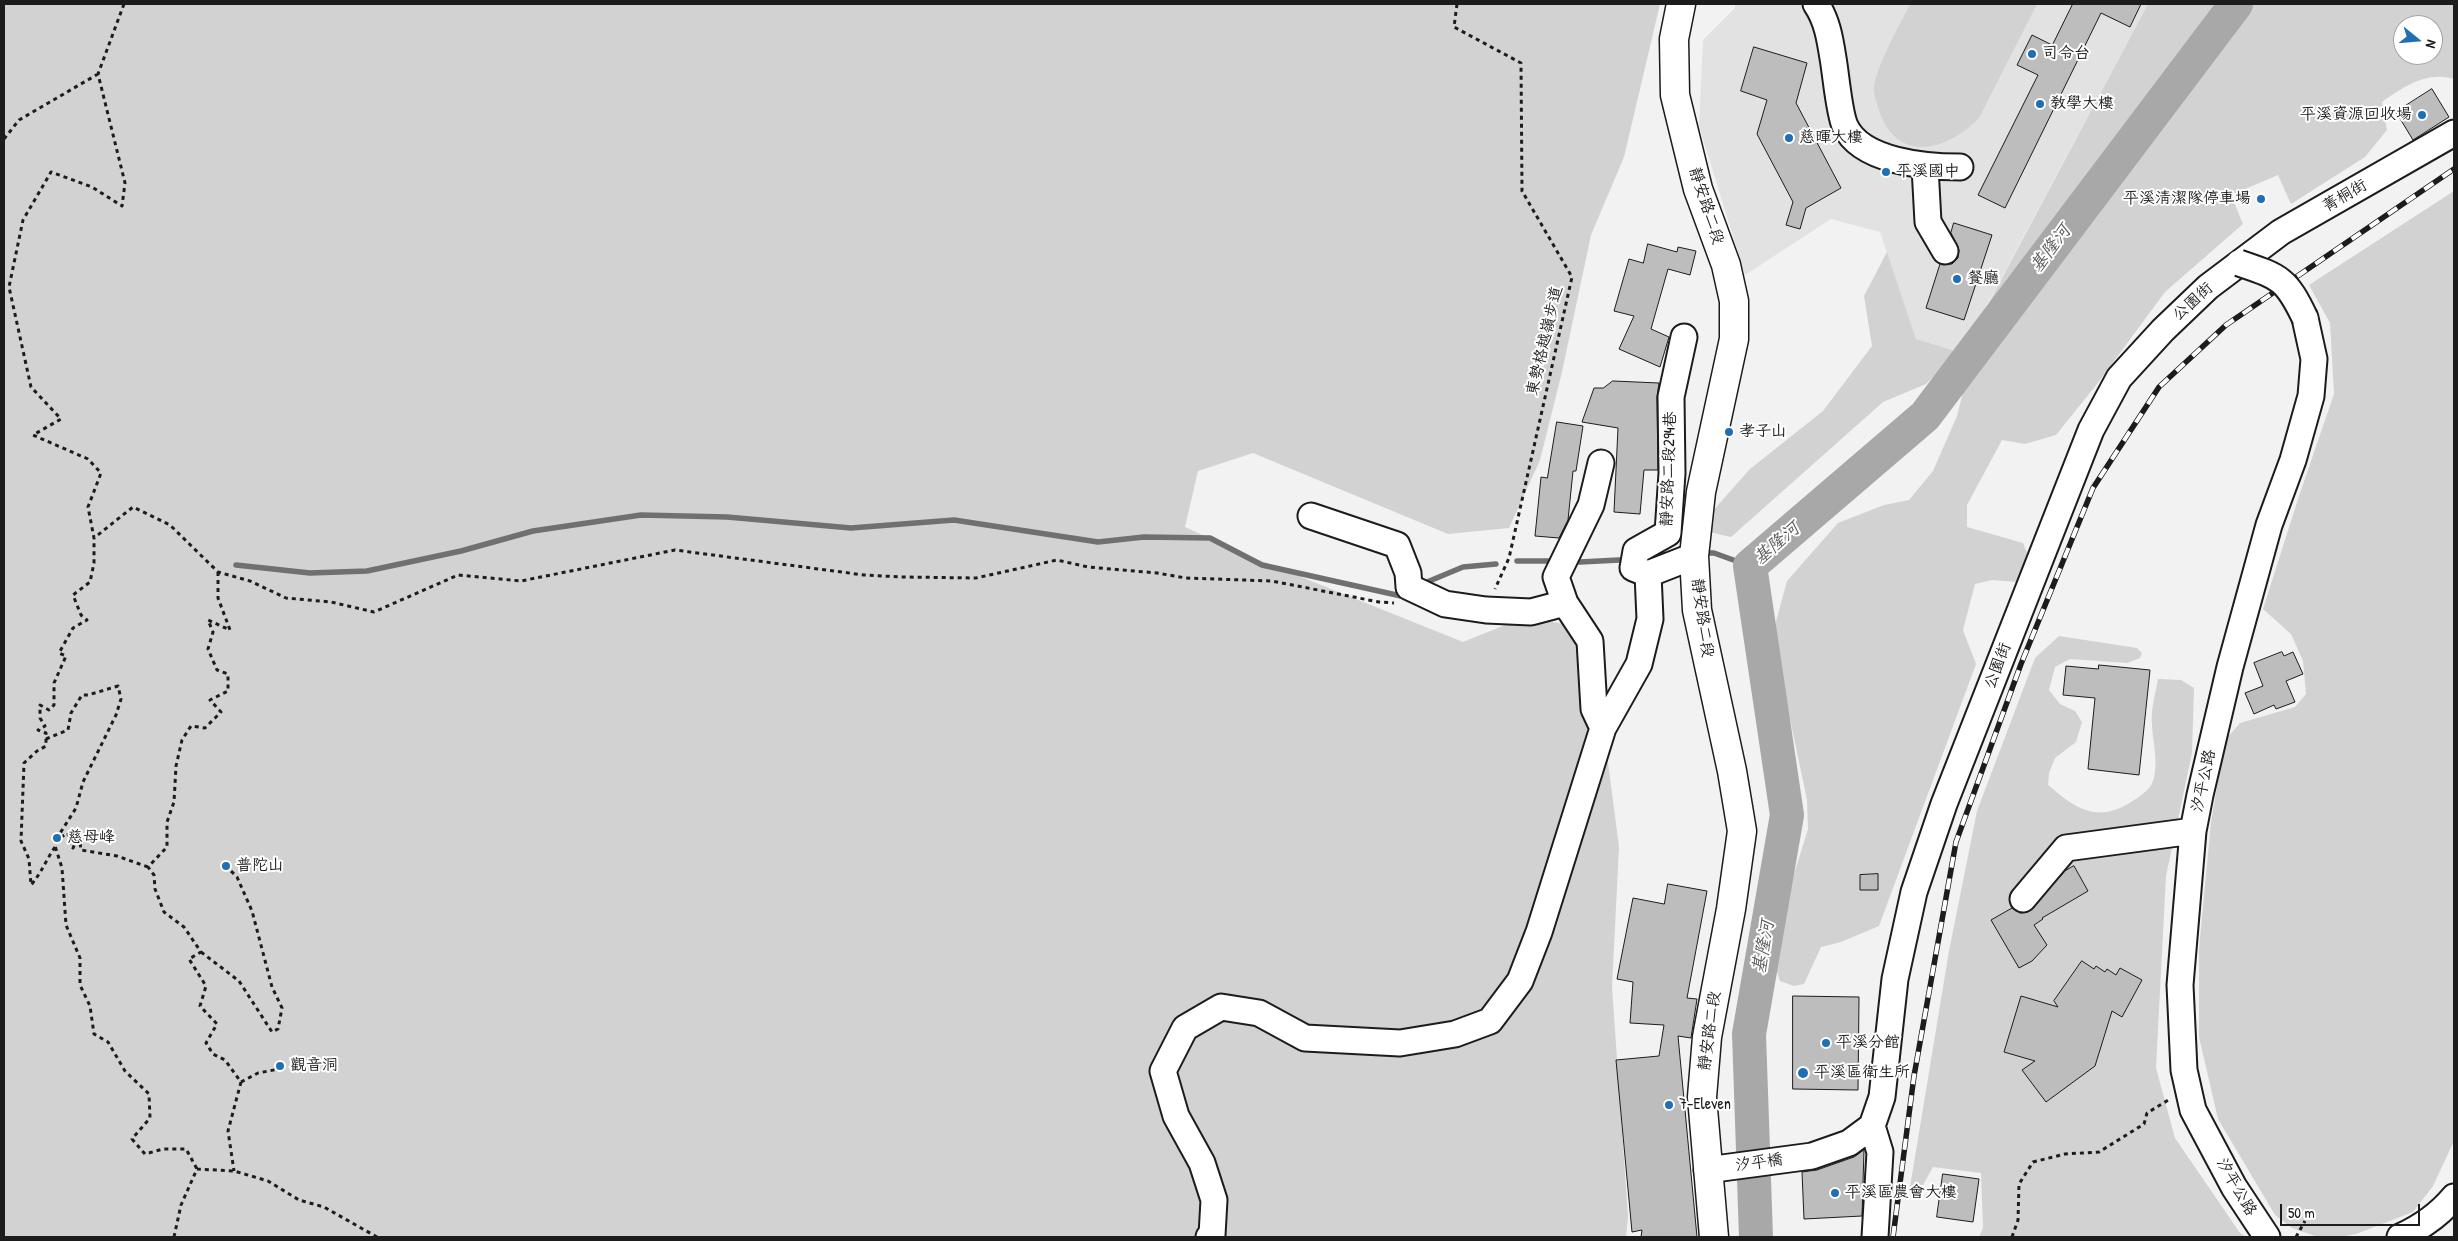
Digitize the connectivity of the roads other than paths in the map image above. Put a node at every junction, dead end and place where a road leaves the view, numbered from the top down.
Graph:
1 (1681, 4) edge
2 (1816, 4) edge
3 (2454, 134) edge
4 (1925, 167) junction
5 (1960, 167) dead end
6 (1945, 251) dead end
7 (2239, 264) junction
8 (1684, 337) dead end
9 (1601, 463) dead end
10 (1311, 516) dead end
11 (1695, 549) junction
12 (1648, 574) junction
13 (1565, 603) junction
14 (1603, 728) junction
15 (2193, 831) junction
16 (2023, 899) dead end
17 (1872, 1126) junction
18 (1707, 1170) junction
19 (2454, 1197) edge
20 (1209, 1237) edge
21 (1714, 1237) edge
22 (1875, 1237) edge
23 (2267, 1237) edge
24 (2400, 1237) edge

1 - 11 main road, 靜安路二段
2 - 4 street
3 - 7 street, 菁桐街
4 - 5 street
4 - 6 street
7 - 15 street, 汐平公路, bridge
7 - 17 street, 公園街
8 - 12 street, 靜安路二段294巷
9 - 13 street
10 - 13 street
11 - 12 street
11 - 18 main road, 靜安路二段
12 - 14 street
13 - 14 street
14 - 20 street
15 - 16 street
15 - 23 street, 汐平公路
17 - 18 street, 汐平橋
17 - 22 street
18 - 21 main road, 靜安路二段
19 - 24 street

